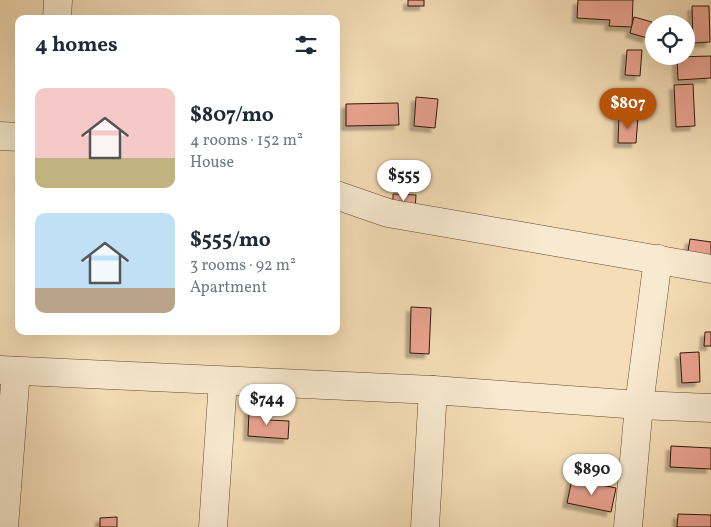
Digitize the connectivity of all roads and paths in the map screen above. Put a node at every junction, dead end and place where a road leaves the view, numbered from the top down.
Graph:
1 (58, 0) edge
2 (57, 15) edge
3 (0, 136) edge
4 (15, 137) edge
5 (340, 195) edge
6 (658, 259) junction
7 (711, 269) edge
8 (8, 370) edge
9 (223, 381) junction
10 (433, 390) junction
11 (639, 405) junction
12 (711, 408) edge
13 (4, 527) edge
14 (214, 527) edge
15 (425, 527) edge
16 (628, 527) edge

1 - 2 street
3 - 4 street
5 - 6 street
6 - 7 street
6 - 11 street
8 - 9 street
8 - 13 street
9 - 10 street
9 - 14 street
10 - 11 street
10 - 15 street
11 - 12 street
11 - 16 street

